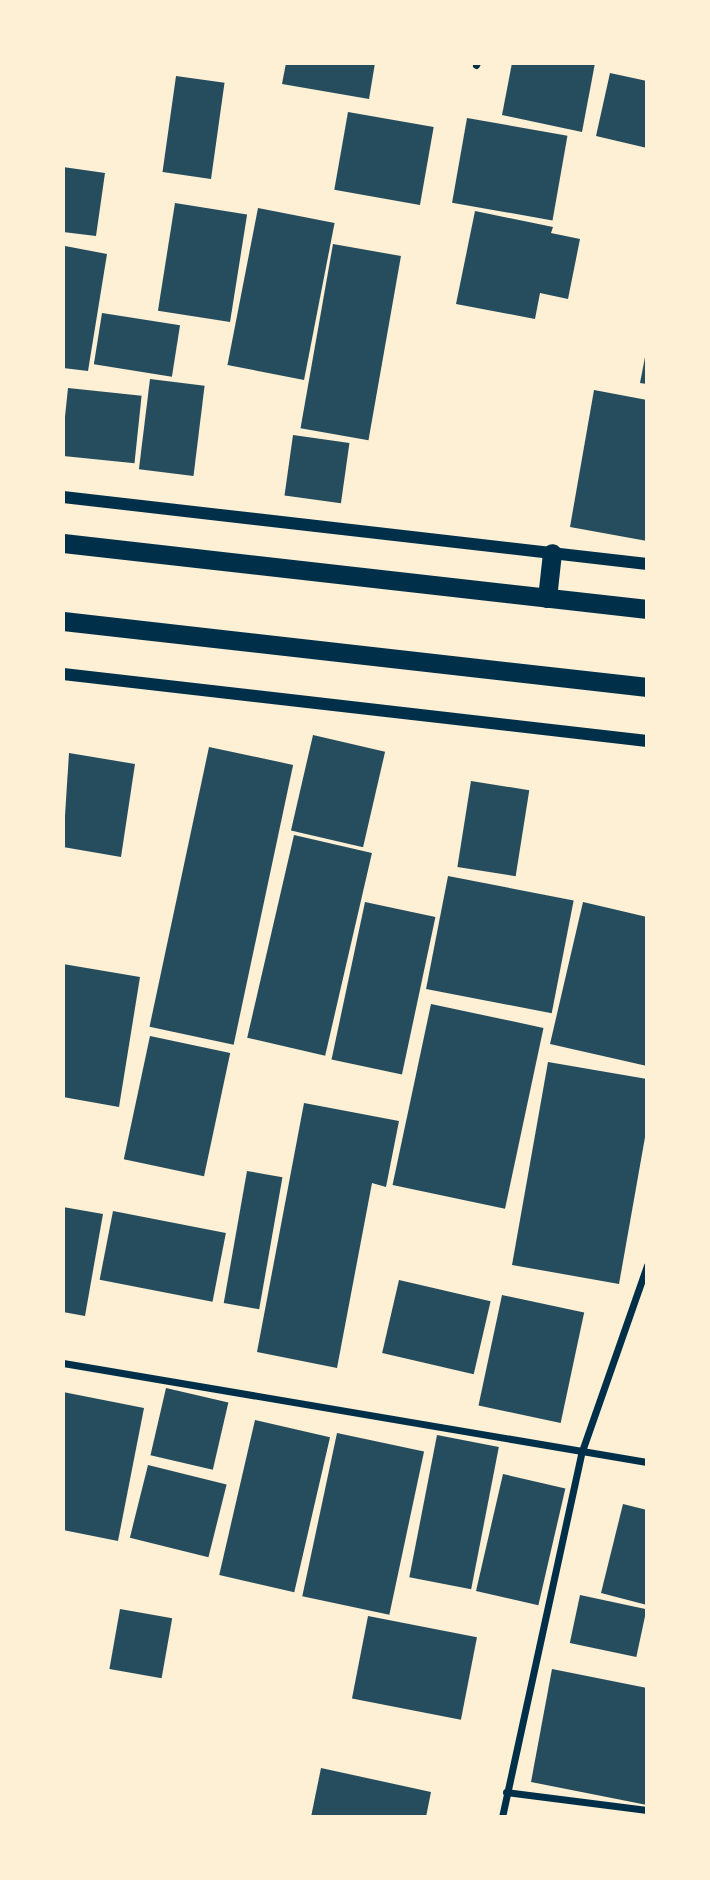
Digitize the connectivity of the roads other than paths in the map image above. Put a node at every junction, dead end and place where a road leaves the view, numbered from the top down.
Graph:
1 (63, 497) edge
2 (63, 543) edge
3 (552, 553) junction
4 (647, 564) edge
5 (547, 598) junction
6 (647, 609) edge
7 (63, 621) edge
8 (63, 674) edge
9 (647, 687) edge
10 (647, 741) edge
11 (647, 1265) edge
12 (63, 1363) edge
13 (582, 1451) junction
14 (647, 1462) edge
15 (506, 1792) junction
16 (647, 1810) edge
17 (502, 1817) edge

1 - 3 street
2 - 5 highway
3 - 4 street
3 - 5 highway
5 - 6 highway
7 - 9 highway
8 - 10 street
11 - 13 street
12 - 13 street
13 - 14 street
13 - 15 street
15 - 16 street
15 - 17 street

